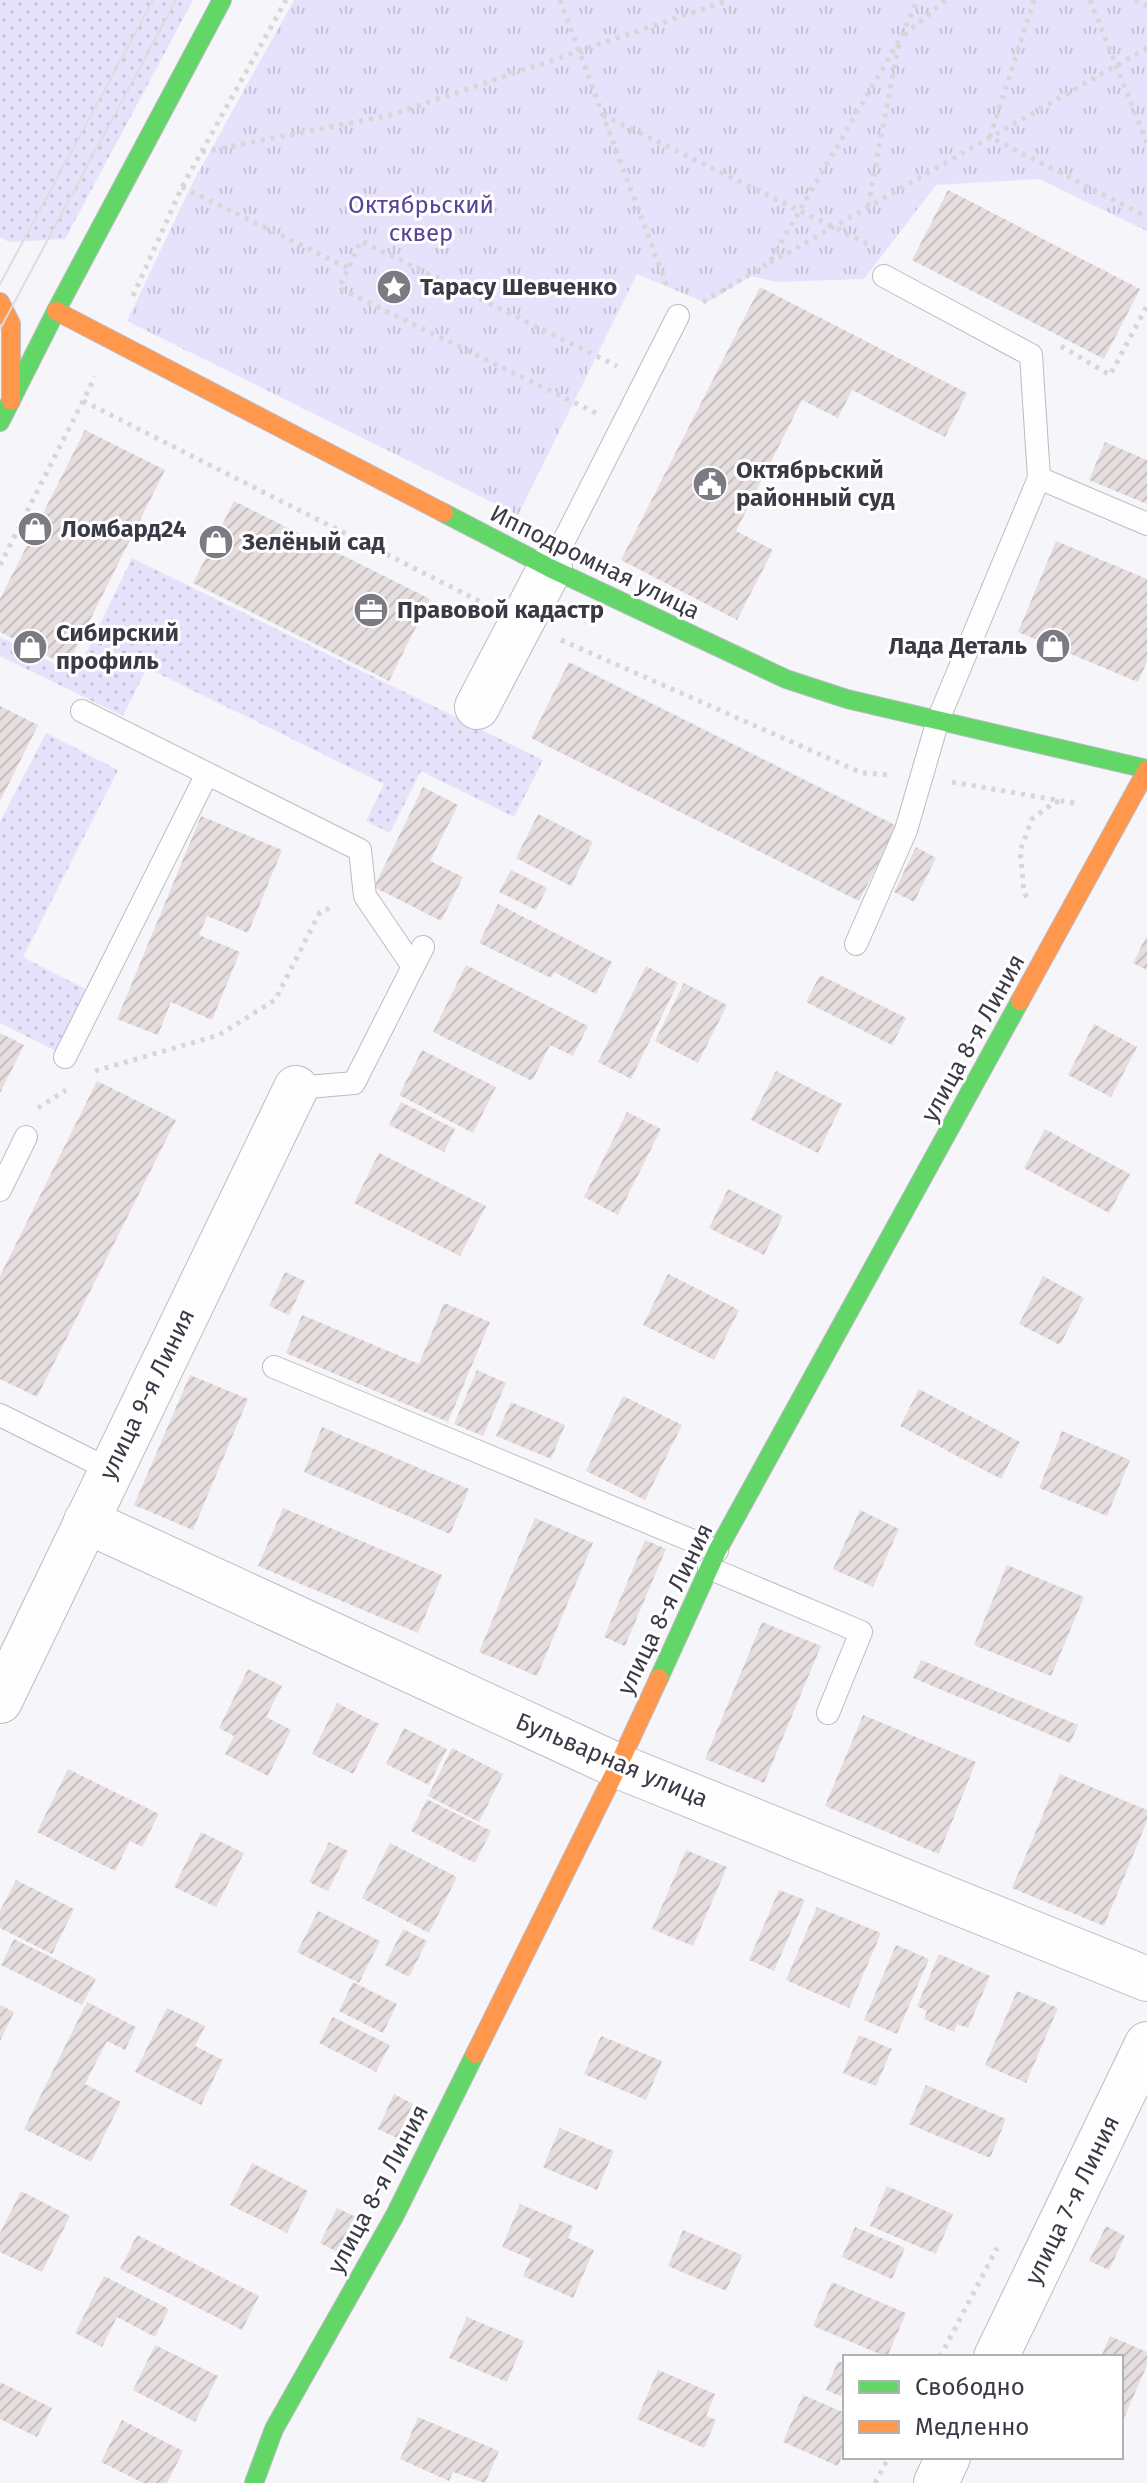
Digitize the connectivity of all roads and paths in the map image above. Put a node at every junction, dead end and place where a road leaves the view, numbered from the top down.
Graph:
1 (222, 0) edge
2 (286, 0) edge
3 (560, 0) edge
4 (729, 0) edge
5 (918, 0) edge
6 (946, 0) edge
7 (1034, 0) edge
8 (1090, 0) edge
9 (1135, 0) edge
10 (1147, 6) edge
11 (900, 39) junction
12 (1147, 48) edge
13 (578, 53) junction
14 (1116, 66) junction
15 (602, 115) junction
16 (990, 137) junction
17 (1147, 143) edge
18 (202, 152) junction
19 (182, 187) junction
20 (868, 206) junction
21 (800, 210) junction
22 (1147, 217) edge
23 (833, 227) junction
24 (883, 252) dead end
25 (769, 263) junction
26 (348, 268) junction
27 (884, 276) dead end
28 (133, 296) dead end
29 (0, 302) edge
30 (1147, 306) edge
31 (56, 311) junction
32 (678, 316) junction
33 (1059, 345) dead end
34 (97, 373) dead end
35 (645, 380) junction
36 (11, 401) junction
37 (0, 422) edge
38 (622, 426) junction
39 (1039, 478) junction
40 (1147, 524) edge
41 (0, 565) edge
42 (550, 568) junction
43 (477, 707) dead end
44 (82, 711) dead end
45 (938, 720) junction
46 (1147, 769) edge
47 (207, 774) junction
48 (365, 896) junction
49 (856, 944) dead end
50 (65, 1057) dead end
51 (84, 1078) dead end
52 (72, 1086) dead end
53 (296, 1088) joint
54 (36, 1109) dead end
55 (26, 1137) dead end
56 (0, 1190) edge
57 (274, 1367) dead end
58 (0, 1415) edge
59 (110, 1470) junction
60 (86, 1521) junction
61 (713, 1560) junction
62 (0, 1701) edge
63 (828, 1713) dead end
64 (618, 1766) junction
65 (1147, 1979) edge
66 (1147, 2044) edge
67 (997, 2355) edge
68 (888, 2459) edge
69 (947, 2459) edge
70 (254, 2483) edge
71 (875, 2483) edge
72 (936, 2483) edge

1 - 31 street
2 - 18 path
3 - 13 path
4 - 13 path
5 - 11 path
6 - 11 path
7 - 16 path
8 - 14 path
9 - 10 path
11 - 20 path
11 - 21 path
12 - 14 path
13 - 15 path
13 - 18 path
14 - 16 path
14 - 17 path
15 - 21 path
15 - 32 path
16 - 20 path
16 - 22 path
18 - 19 path
19 - 26 path
19 - 28 path
20 - 23 path
21 - 23 path
21 - 25 path
23 - 24 path
23 - 25 path
25 - 32 path
26 - 35 path
26 - 38 path
27 - 39 lane
29 - 36 street
30 - 33 path
31 - 36 street
31 - 42 street, Ипподромная улица
32 - 35 lane
34 - 41 path
35 - 38 lane
36 - 37 street
38 - 42 lane
39 - 40 lane
39 - 45 lane
42 - 43 street
42 - 45 street, Ипподромная улица
44 - 47 lane
45 - 46 street, Ипподромная улица
45 - 49 lane
46 - 61 street, улица 8-я Линия
47 - 48 lane
47 - 50 lane
48 - 51 path
48 - 53 lane
52 - 54 path
53 - 59 street, улица 9-я Линия
55 - 56 lane
57 - 61 lane
58 - 59 lane
59 - 60 street, улица 9-я Линия
60 - 62 street, улица 9-я Линия
60 - 64 street, Бульварная улица
61 - 63 lane
61 - 64 street, улица 8-я Линия
64 - 65 street, Бульварная улица
64 - 70 street, улица 8-я Линия
66 - 67 street, улица 7-я Линия
68 - 71 path
69 - 72 street

